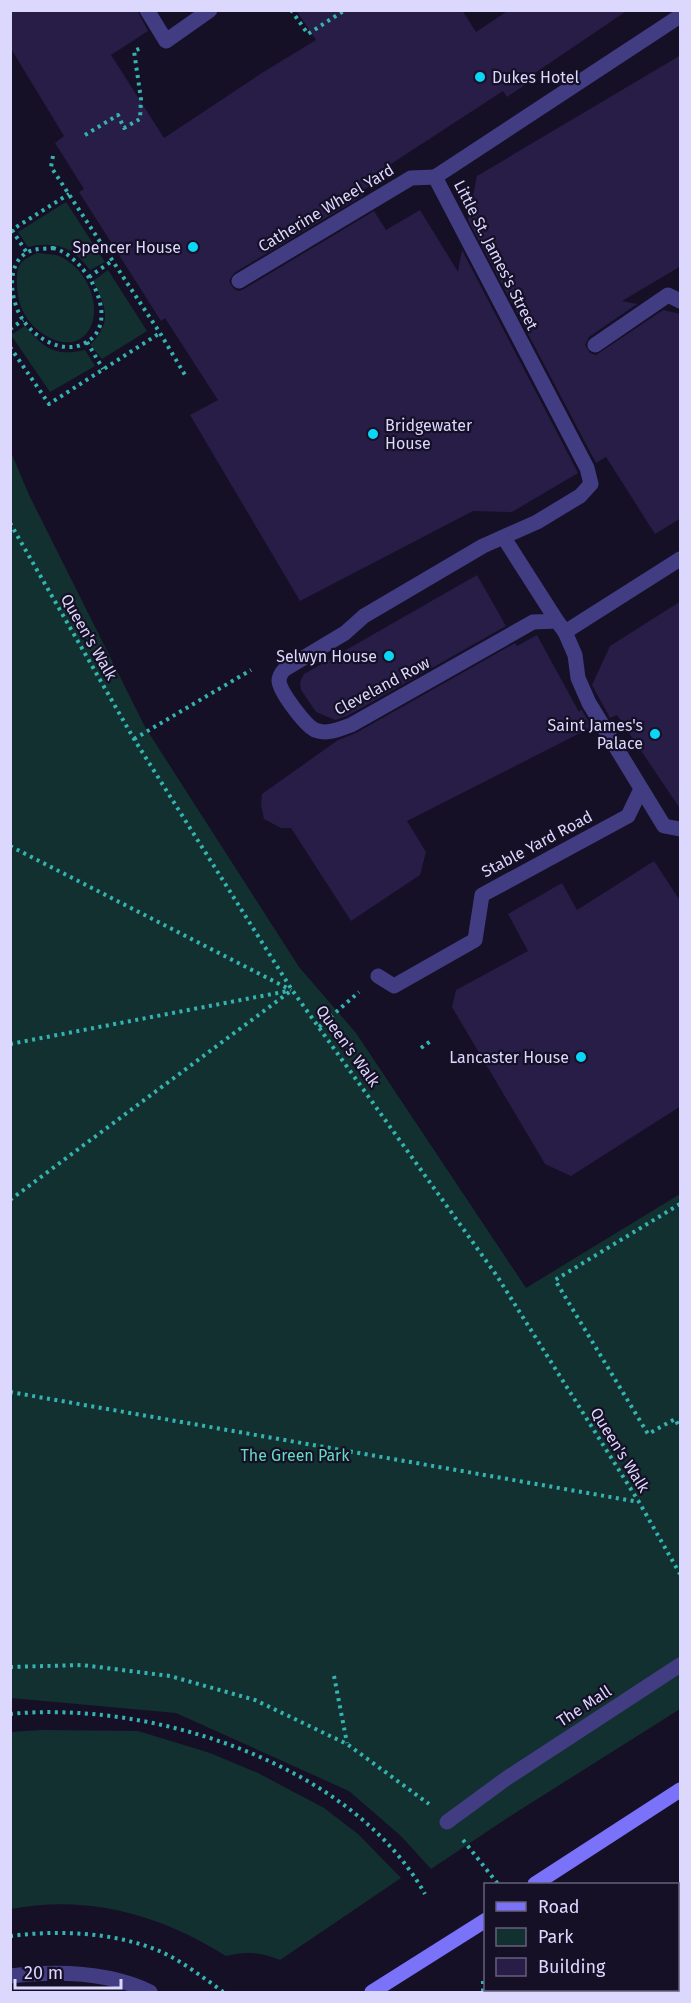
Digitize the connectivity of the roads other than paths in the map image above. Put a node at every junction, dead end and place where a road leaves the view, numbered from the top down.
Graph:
1 (147, 10) edge
2 (210, 10) edge
3 (681, 16) edge
4 (435, 177) junction
5 (239, 281) dead end
6 (681, 300) edge
7 (595, 345) dead end
8 (591, 484) joint
9 (504, 538) junction
10 (681, 559) edge
11 (561, 627) junction
12 (641, 789) junction
13 (681, 829) edge
14 (378, 976) road end
15 (681, 1665) edge
16 (681, 1790) edge
17 (442, 1816) road end
18 (537, 1883) edge
19 (484, 1921) edge
20 (10, 1976) edge
21 (150, 1992) edge
22 (372, 1992) edge

1 - 2 street
3 - 4 street, Little St. James's Street
4 - 5 street, Catherine Wheel Yard
4 - 8 street, Little St. James's Street
6 - 7 street
8 - 9 street, Cleveland Row
9 - 11 street
9 - 11 street, Cleveland Row
10 - 11 street, Cleveland Row
11 - 12 street
12 - 13 street
12 - 14 street, Stable Yard Road
15 - 17 street, The Mall
16 - 18 street
19 - 22 street
20 - 21 street

